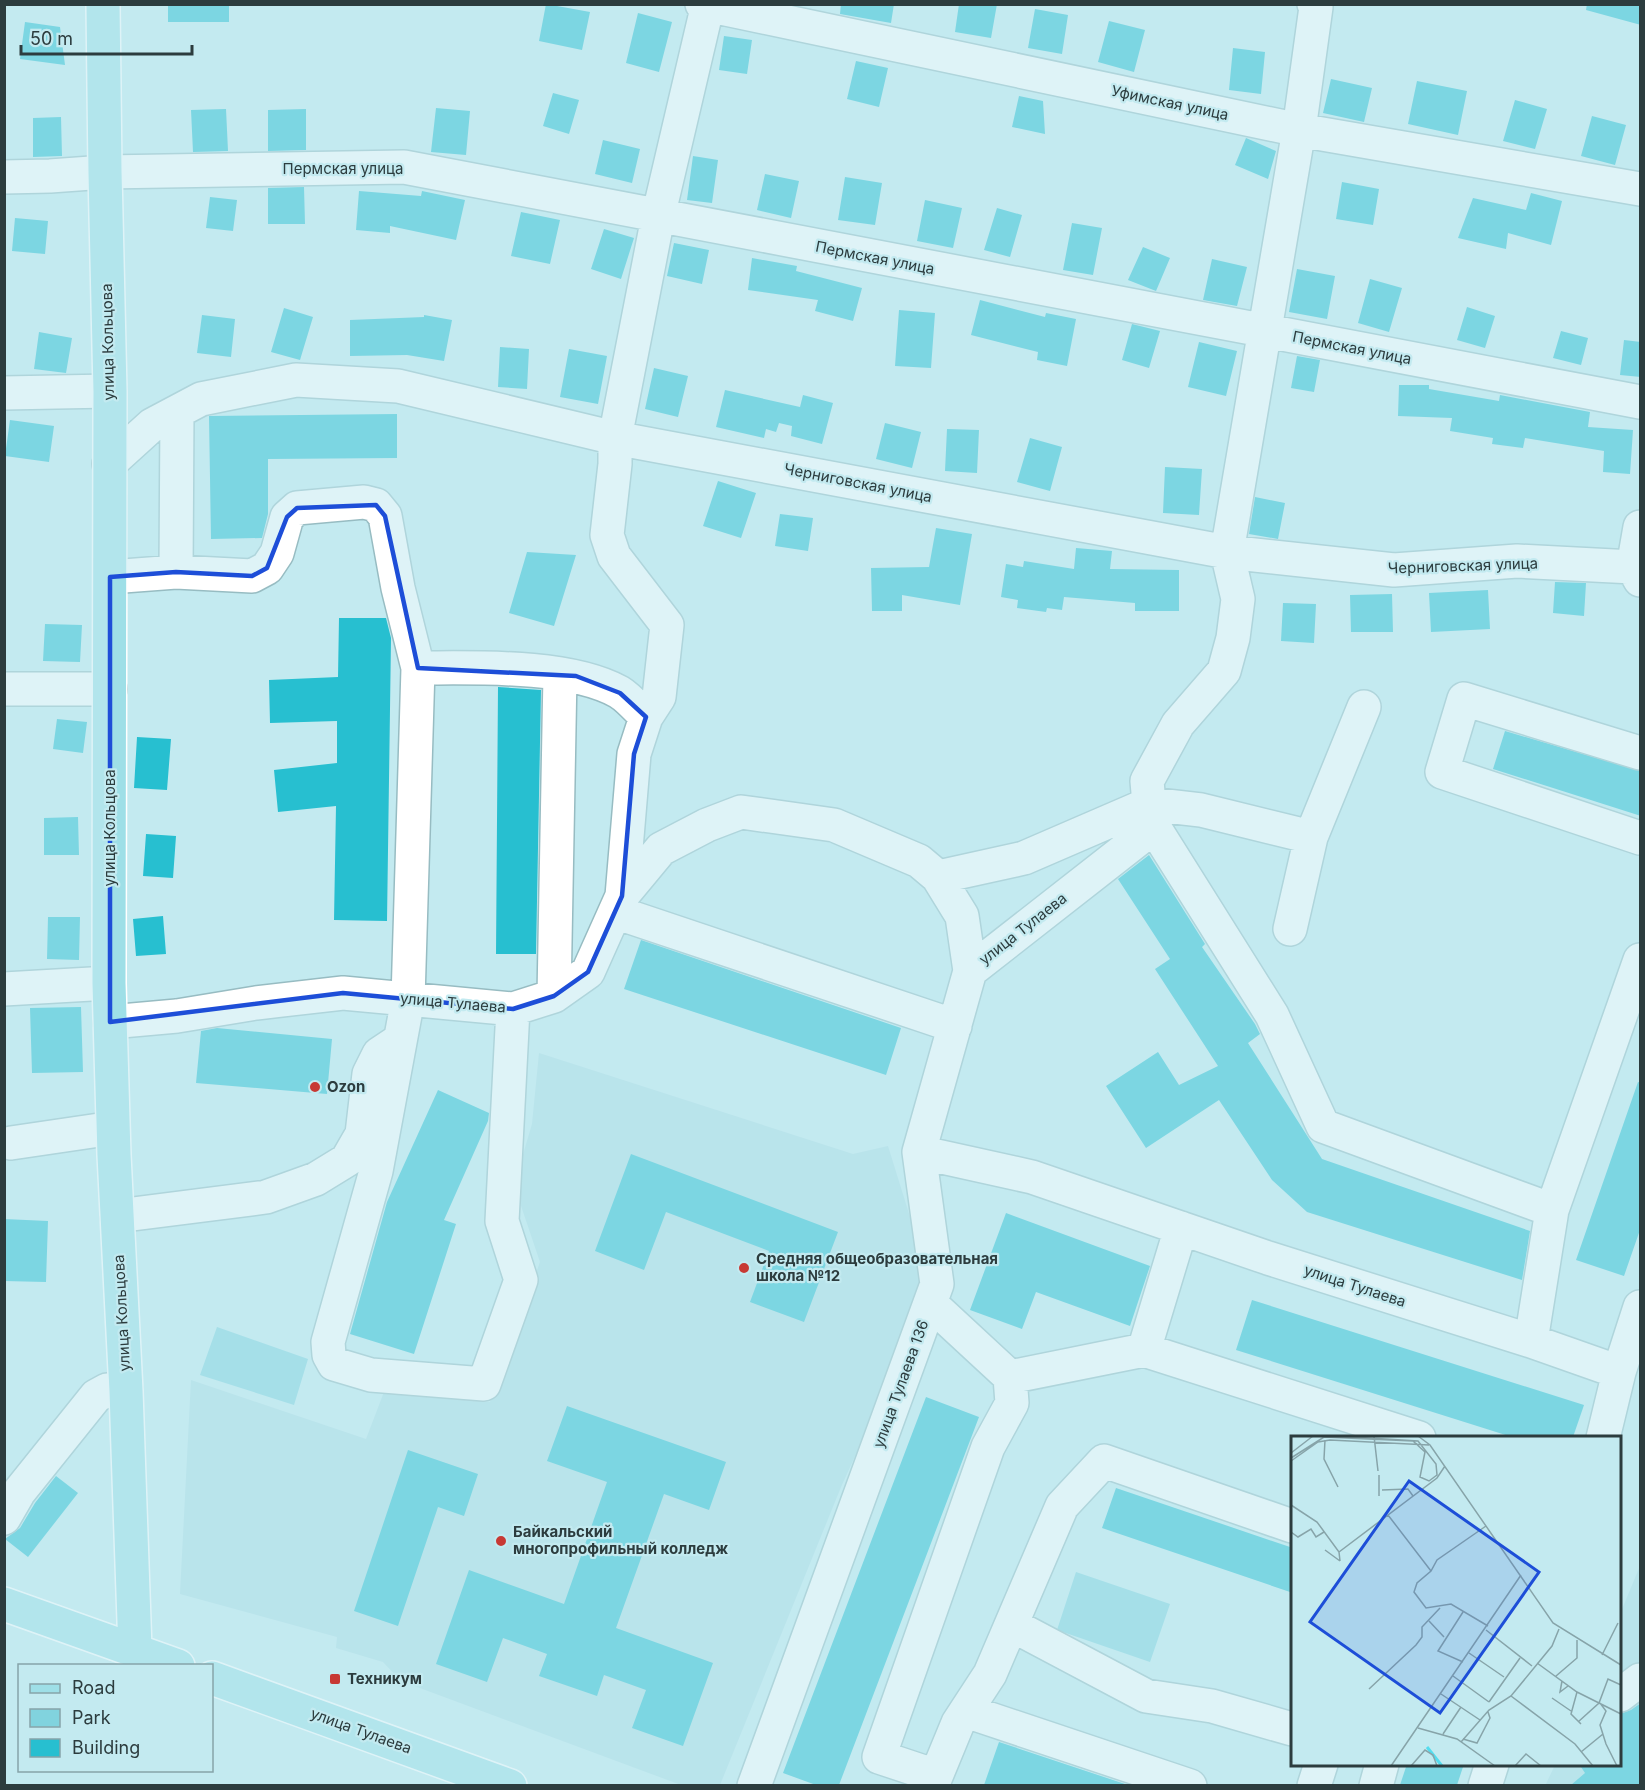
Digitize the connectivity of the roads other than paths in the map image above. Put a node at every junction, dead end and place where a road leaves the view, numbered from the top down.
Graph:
1 (104, 4) edge
2 (1314, 4) edge
3 (706, 5) edge
4 (1299, 130) junction
5 (105, 172) junction
6 (4, 177) edge
7 (1641, 189) edge
8 (658, 217) junction
9 (1264, 331) junction
10 (110, 392) junction
11 (4, 393) edge
12 (1641, 402) edge
13 (177, 412) junction
14 (615, 438) junction
15 (109, 464) junction
16 (1641, 527) edge
17 (1227, 552) junction
18 (176, 572) junction
19 (1637, 573) edge
20 (110, 577) junction
21 (418, 668) junction
22 (561, 674) junction
23 (4, 689) edge
24 (111, 689) junction
25 (1364, 707) dead end
26 (646, 717) junction
27 (1641, 753) edge
28 (1151, 815) junction
29 (1311, 837) junction
30 (1641, 838) edge
31 (938, 877) junction
32 (619, 904) junction
33 (1290, 929) dead end
34 (1641, 960) edge
35 (970, 971) junction
36 (109, 983) junction
37 (4, 989) edge
38 (554, 996) junction
39 (408, 999) junction
40 (513, 1009) junction
41 (110, 1022) junction
42 (955, 1026) junction
43 (400, 1040) junction
44 (113, 1128) junction
45 (11, 1143) dead end
46 (919, 1152) junction
47 (1552, 1210) junction
48 (117, 1216) junction
49 (1181, 1228) junction
50 (930, 1303) junction
51 (1641, 1307) edge
52 (1531, 1341) junction
53 (1144, 1350) junction
54 (1619, 1372) junction
55 (1010, 1377) junction
56 (126, 1391) junction
57 (1416, 1436) edge
58 (1603, 1436) edge
59 (4, 1518) edge
60 (1291, 1525) edge
61 (4, 1604) edge
62 (1011, 1625) junction
63 (135, 1650) junction
64 (175, 1664) edge
65 (213, 1678) edge
66 (1641, 1680) edge
67 (1621, 1694) edge
68 (966, 1711) junction
69 (1291, 1728) edge
70 (1320, 1766) edge
71 (1381, 1766) edge
72 (1491, 1766) edge
73 (934, 1781) edge
74 (510, 1785) edge
75 (754, 1785) edge
76 (1190, 1785) edge
77 (1314, 1785) edge
78 (1376, 1785) edge
79 (1485, 1785) edge

1 - 5 main road, улица Кольцова
2 - 4 street
3 - 4 street, Уфимская улица
3 - 8 street
4 - 7 street, Уфимская улица
4 - 9 street
5 - 6 street, Пермская улица
5 - 8 street, Пермская улица
5 - 10 main road, улица Кольцова
8 - 9 street, Пермская улица
8 - 14 street
9 - 12 street, Пермская улица
9 - 17 street
10 - 11 street
10 - 15 main road, улица Кольцова
13 - 14 street, Черниговская улица
13 - 15 street, Черниговская улица
13 - 18 street
14 - 17 street, Черниговская улица
14 - 26 street
15 - 20 main road, улица Кольцова
16 - 19 street
17 - 19 street, Черниговская улица
17 - 28 street
18 - 20 street
18 - 21 street
20 - 24 main road, улица Кольцова
21 - 22 street
21 - 39 street
22 - 26 street
22 - 38 street
23 - 24 street
24 - 36 main road, улица Кольцова
25 - 29 street
26 - 32 street
27 - 30 street
28 - 29 street
28 - 31 street
28 - 35 street, улица Тулаева
28 - 47 street
29 - 33 street
31 - 32 street, улица Тулаева
31 - 35 street, улица Тулаева
32 - 38 street, улица Тулаева
32 - 42 street
34 - 47 street
35 - 42 street, улица Тулаева 136
36 - 37 street
36 - 41 main road, улица Кольцова
38 - 40 street, улица Тулаева
39 - 40 street, улица Тулаева
39 - 41 street, улица Тулаева
39 - 43 street
40 - 43 street
41 - 44 main road, улица Кольцова
42 - 46 street, улица Тулаева 136
43 - 48 street
44 - 45 street
44 - 48 main road, улица Кольцова
46 - 49 street, улица Тулаева
46 - 50 street, улица Тулаева 136
47 - 52 street
48 - 56 main road, улица Кольцова
49 - 52 street, улица Тулаева
49 - 53 street
50 - 55 street
50 - 75 street, улица Тулаева 136
51 - 54 street
52 - 54 street, улица Тулаева
53 - 55 street
53 - 57 street
54 - 58 street
55 - 73 street
56 - 59 street
56 - 63 main road, улица Кольцова
60 - 62 street
61 - 63 main road
62 - 68 street
62 - 69 street
63 - 64 main road
65 - 74 main road, улица Тулаева
66 - 67 street
68 - 73 street
68 - 76 street
70 - 77 street
71 - 78 street
72 - 79 street

